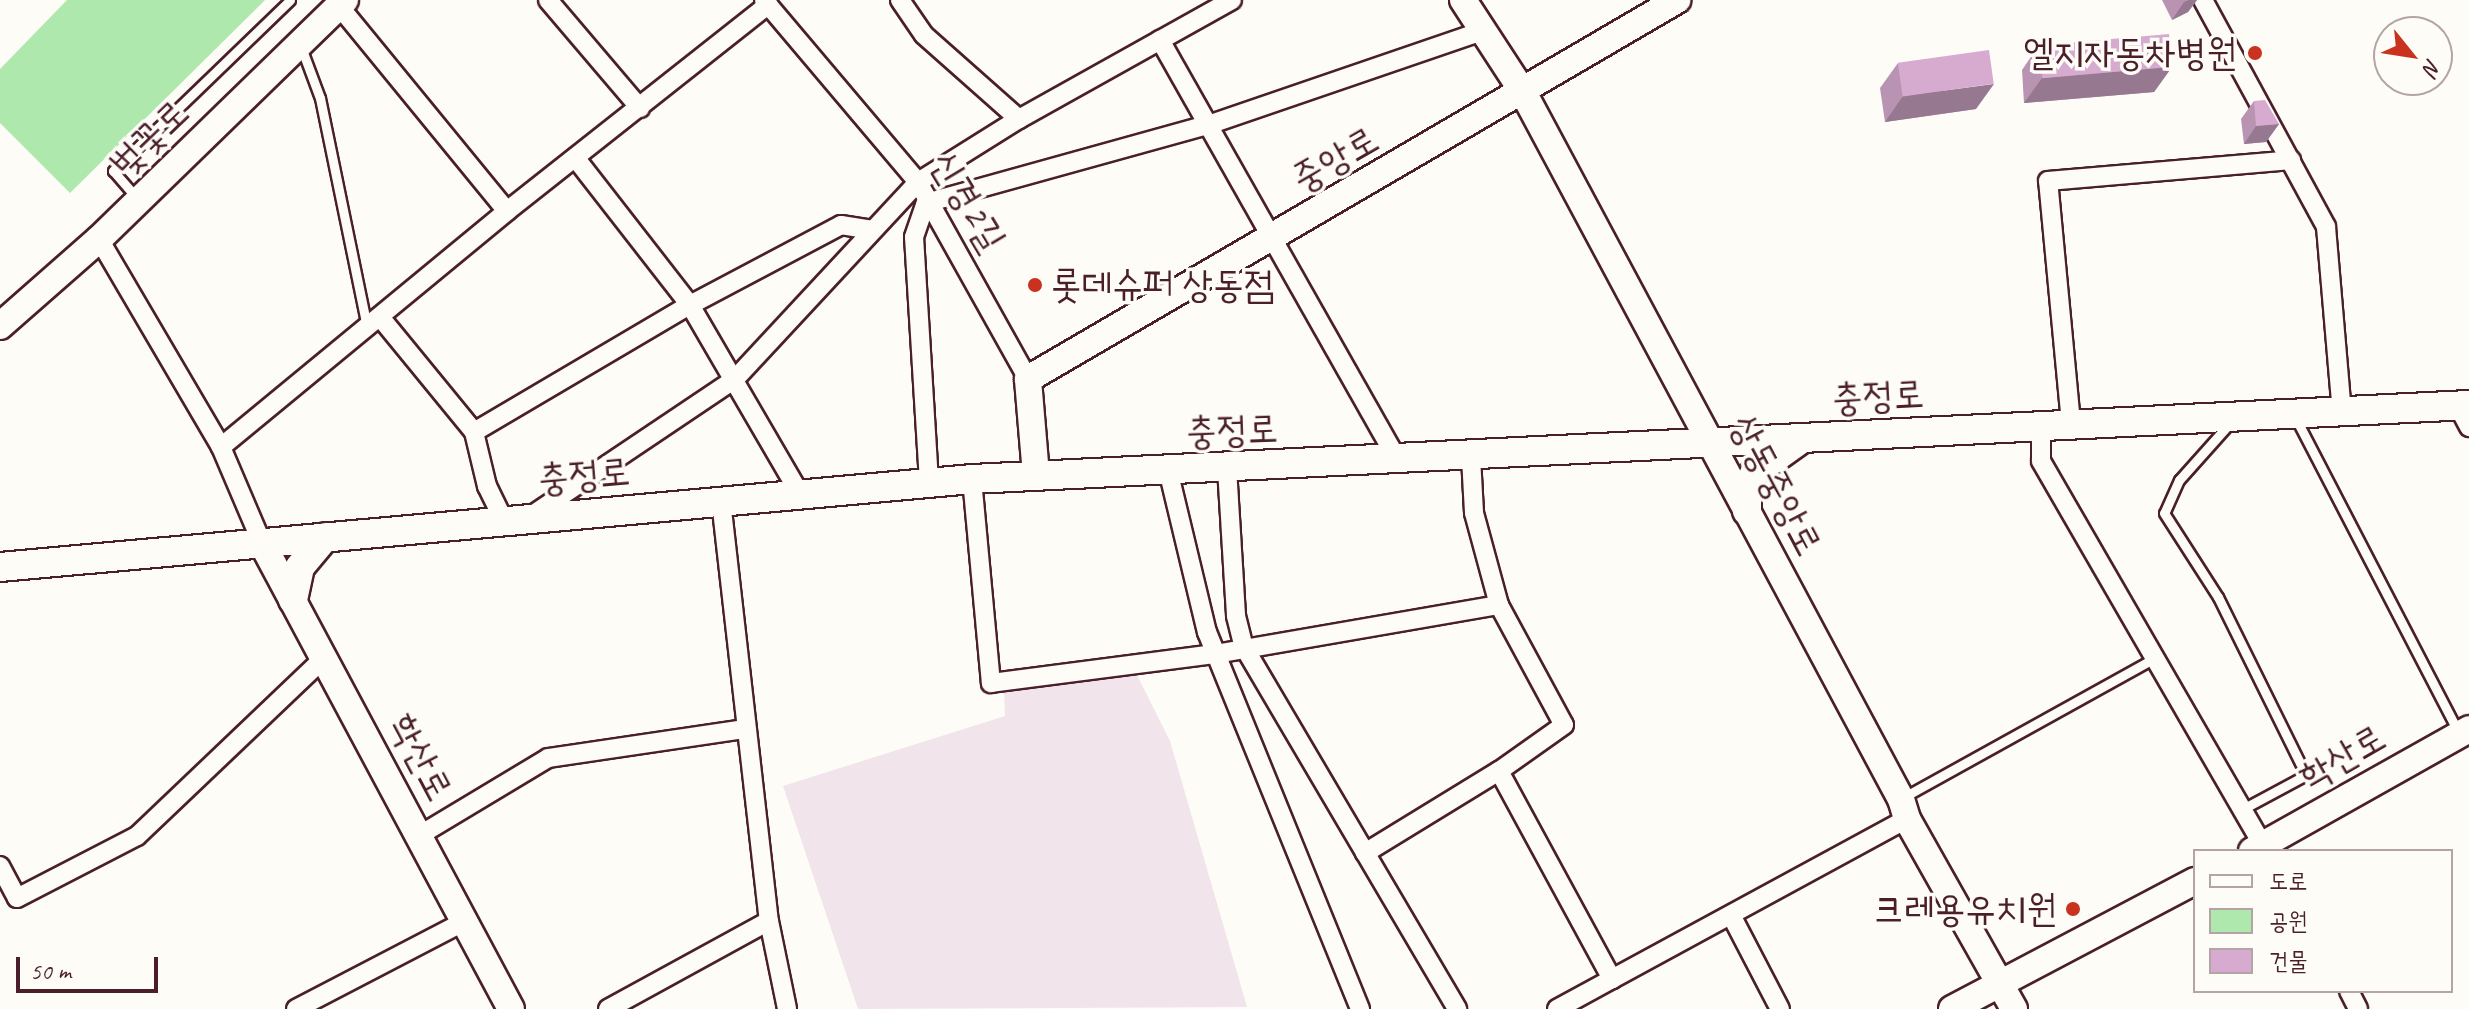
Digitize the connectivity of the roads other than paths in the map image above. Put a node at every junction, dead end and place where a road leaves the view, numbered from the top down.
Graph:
1 (290, 0) edge
2 (548, 0) edge
3 (900, 0) edge
4 (1232, 0) edge
5 (1463, 0) edge
6 (1677, 0) edge
7 (2203, 0) edge
8 (766, 2) edge
9 (342, 3) edge
10 (1482, 31) junction
11 (1160, 40) junction
12 (300, 45) junction
13 (1523, 92) junction
14 (640, 108) junction
15 (1019, 119) junction
16 (1208, 125) junction
17 (577, 160) junction
18 (2291, 160) junction
19 (918, 182) junction
20 (139, 200) junction
21 (926, 203) junction
22 (507, 211) junction
23 (873, 230) junction
24 (99, 239) junction
25 (1274, 240) junction
26 (690, 305) junction
27 (373, 322) junction
28 (0, 326) edge
29 (735, 379) junction
30 (1028, 379) junction
31 (2342, 412) junction
32 (2465, 413) edge
33 (2294, 415) junction
34 (2236, 417) junction
35 (2071, 423) junction
36 (2041, 425) junction
37 (474, 432) junction
38 (1803, 438) junction
39 (1710, 443) junction
40 (221, 447) junction
41 (1471, 457) junction
42 (1399, 462) junction
43 (1227, 468) junction
44 (1168, 470) junction
45 (1036, 475) junction
46 (972, 479) junction
47 (929, 482) junction
48 (800, 494) junction
49 (721, 501) junction
50 (1747, 511) junction
51 (516, 520) junction
52 (325, 537) junction
53 (262, 543) junction
54 (0, 567) edge
55 (293, 600) junction
56 (1499, 605) junction
57 (1244, 647) junction
58 (1215, 654) junction
59 (324, 658) junction
60 (2153, 659) junction
61 (745, 729) junction
62 (2464, 731) edge
63 (1499, 771) junction
64 (1904, 809) junction
65 (2241, 810) junction
66 (420, 835) junction
67 (2274, 845) edge
68 (1365, 853) junction
69 (0, 866) edge
70 (2193, 882) edge
71 (1731, 915) junction
72 (769, 921) junction
73 (463, 922) junction
74 (1612, 979) junction
75 (1999, 984) junction
76 (296, 1009) edge
77 (511, 1009) edge
78 (608, 1009) edge
79 (787, 1009) edge
80 (1360, 1009) edge
81 (1457, 1009) edge
82 (1557, 1009) edge
83 (1780, 1009) edge
84 (1952, 1009) edge
85 (2014, 1009) edge

1 - 20 lane
2 - 14 street
3 - 15 street
4 - 11 street
5 - 10 street, 상동중앙로
6 - 13 street, 중앙로
7 - 18 street
8 - 14 street
8 - 19 street, 신경2길
9 - 12 street, 벚꽃로
9 - 22 street
10 - 13 street, 상동중앙로
10 - 16 street
11 - 15 street
11 - 16 street
12 - 20 street, 벚꽃로
12 - 27 lane
13 - 25 street, 중앙로
13 - 39 street, 상동중앙로
14 - 17 street
15 - 19 street
16 - 21 street
16 - 25 street
17 - 22 street
17 - 26 street
18 - 31 street
18 - 35 street
19 - 21 street, 신경2길
19 - 23 street
20 - 24 street, 벚꽃로
21 - 30 street, 신경2길
21 - 47 street
22 - 27 street
23 - 26 street
23 - 29 street
24 - 28 street, 벚꽃로
24 - 40 street
25 - 30 street, 중앙로
25 - 42 street
26 - 29 street
26 - 37 street
27 - 37 street
27 - 40 street
29 - 48 street
29 - 51 street
30 - 45 street, 신경2길
31 - 32 main road, 충정로
31 - 33 main road, 충정로
33 - 34 main road, 충정로
33 - 62 lane
34 - 35 main road, 충정로
34 - 65 lane
35 - 36 main road, 충정로
36 - 38 main road, 충정로
36 - 60 street
37 - 51 street
38 - 39 main road, 충정로
38 - 50 main road
39 - 41 main road, 충정로
39 - 50 street, 상동중앙로
40 - 53 street
41 - 42 main road, 충정로
41 - 56 street
42 - 43 main road, 충정로
43 - 44 main road, 충정로
43 - 57 street
44 - 45 main road, 충정로
44 - 58 street
45 - 46 main road, 충정로
46 - 47 main road, 충정로
46 - 58 street
47 - 48 main road, 충정로
48 - 49 main road, 충정로
49 - 51 main road, 충정로
49 - 61 street
50 - 64 street, 상동중앙로
51 - 52 main road, 충정로
52 - 53 main road, 충정로
52 - 55 main road
53 - 54 main road, 충정로
53 - 55 street, 학산로
55 - 59 street, 학산로
56 - 57 street
56 - 63 street
57 - 58 street
57 - 68 street
58 - 80 street
59 - 66 street, 학산로
59 - 69 street
60 - 64 lane
60 - 65 street
61 - 66 street
61 - 72 street
62 - 67 street, 학산로
63 - 68 street
63 - 74 street
64 - 71 street
64 - 75 street, 상동중앙로
65 - 67 street
66 - 73 street, 학산로
68 - 81 street
70 - 75 street
71 - 74 street
71 - 83 street
72 - 78 street
72 - 79 street
73 - 76 street
73 - 77 street, 학산로
74 - 82 street
75 - 84 street
75 - 85 street, 상동중앙로

